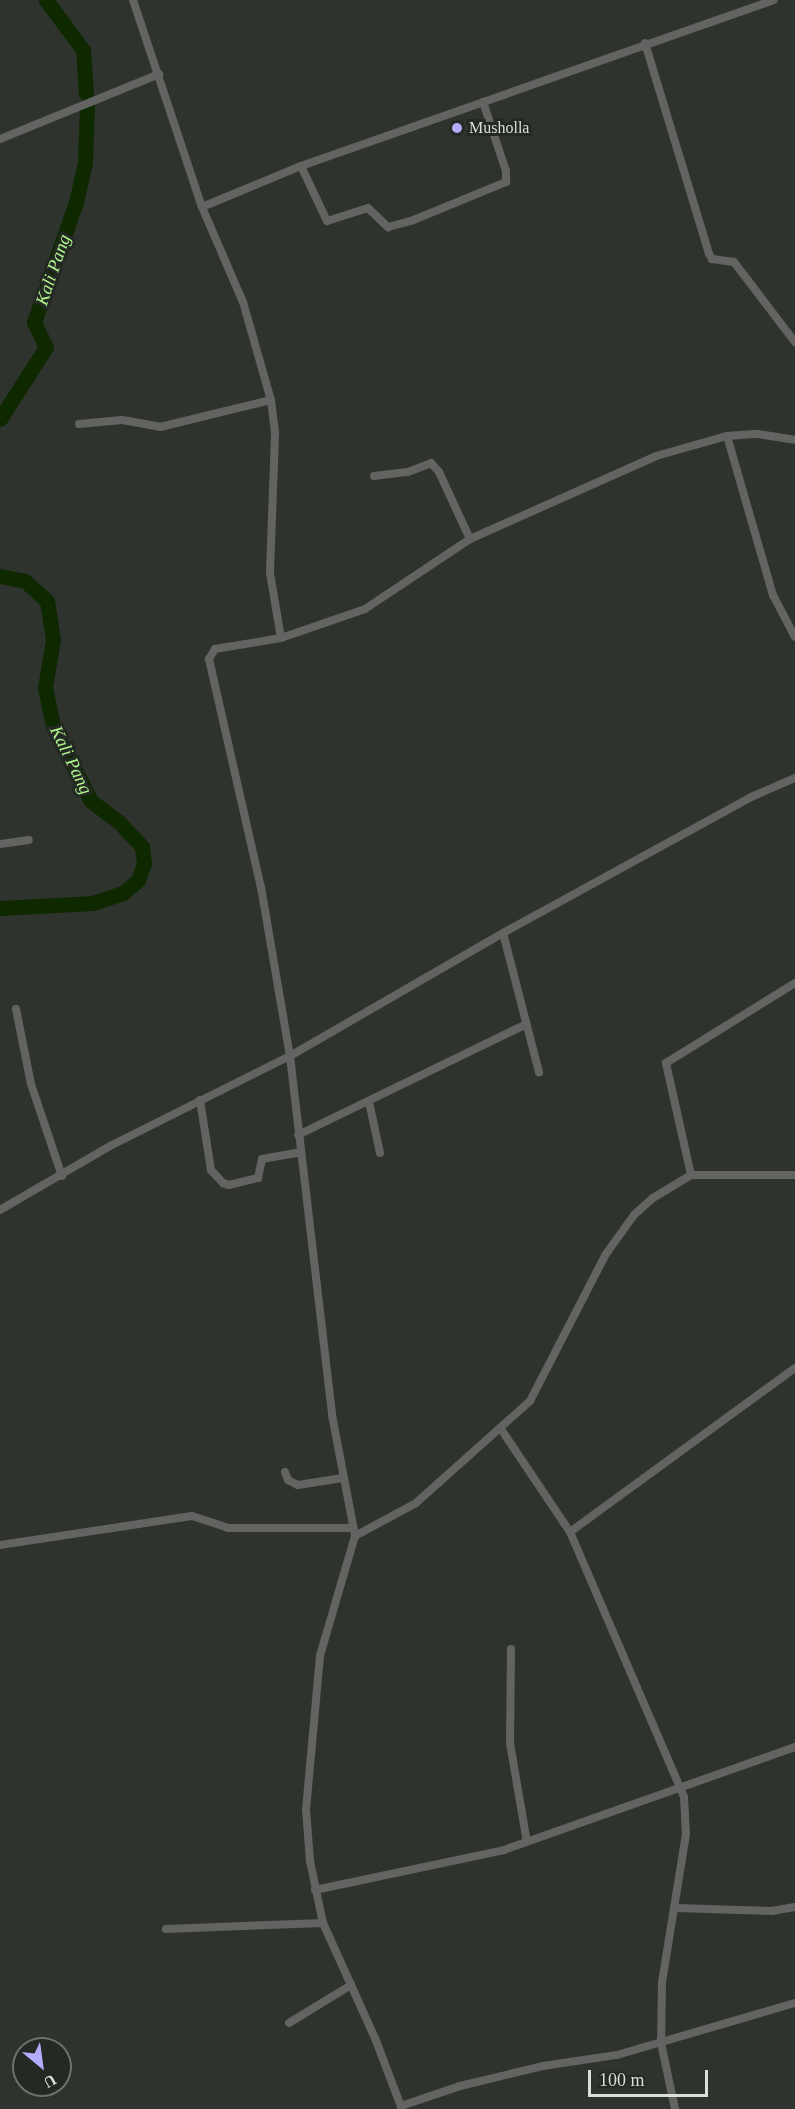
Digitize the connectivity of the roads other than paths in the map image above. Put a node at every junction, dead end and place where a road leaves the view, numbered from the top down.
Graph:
1 (133, 0) edge
2 (774, 0) edge
3 (645, 44) junction
4 (159, 74) junction
5 (483, 102) junction
6 (0, 139) edge
7 (301, 166) junction
8 (202, 207) junction
9 (795, 342) edge
10 (271, 400) junction
11 (79, 424) dead end
12 (727, 436) junction
13 (795, 440) edge
14 (375, 476) dead end
15 (470, 539) junction
16 (795, 637) edge
17 (281, 638) junction
18 (795, 778) edge
19 (29, 840) dead end
20 (0, 844) edge
21 (503, 933) junction
22 (795, 983) edge
23 (15, 1009) dead end
24 (527, 1024) junction
25 (290, 1056) junction
26 (539, 1072) dead end
27 (200, 1100) junction
28 (369, 1102) junction
29 (298, 1135) junction
30 (300, 1152) junction
31 (380, 1153) dead end
32 (691, 1175) junction
33 (795, 1175) edge
34 (62, 1176) junction
35 (0, 1210) edge
36 (795, 1368) edge
37 (501, 1429) junction
38 (285, 1472) dead end
39 (342, 1478) junction
40 (567, 1528) junction
41 (353, 1532) junction
42 (0, 1545) edge
43 (512, 1649) dead end
44 (795, 1747) edge
45 (681, 1789) junction
46 (527, 1842) junction
47 (315, 1890) junction
48 (795, 1907) edge
49 (675, 1908) junction
50 (323, 1923) junction
51 (166, 1929) dead end
52 (351, 1985) junction
53 (795, 2004) edge
54 (289, 2023) dead end
55 (661, 2043) junction
56 (401, 2107) edge
57 (675, 2109) edge

1 - 4 street
2 - 3 street
3 - 5 street
3 - 9 street
4 - 6 street
4 - 8 street
5 - 7 street
5 - 7 street
7 - 8 street
8 - 10 street
10 - 11 street
10 - 17 street
12 - 13 street
12 - 15 street
12 - 16 street
14 - 15 street
15 - 17 street
17 - 25 street
18 - 21 street
19 - 20 street
21 - 24 street
21 - 25 street
22 - 32 street
23 - 34 street
24 - 26 street
24 - 28 street
25 - 27 street
25 - 29 street
27 - 30 street
27 - 34 street
28 - 29 street
28 - 31 street
29 - 30 street
30 - 39 street
32 - 33 street
32 - 37 street
34 - 35 street
36 - 40 street
37 - 40 street
37 - 41 street
38 - 39 street
39 - 41 street
40 - 45 street
41 - 42 street
41 - 47 street
43 - 46 street
44 - 45 street
45 - 46 street
45 - 49 street
46 - 47 street
47 - 50 street
48 - 49 street
49 - 55 street
50 - 51 street
50 - 52 street
52 - 54 street
52 - 56 street
53 - 55 street
55 - 56 street
55 - 57 street

